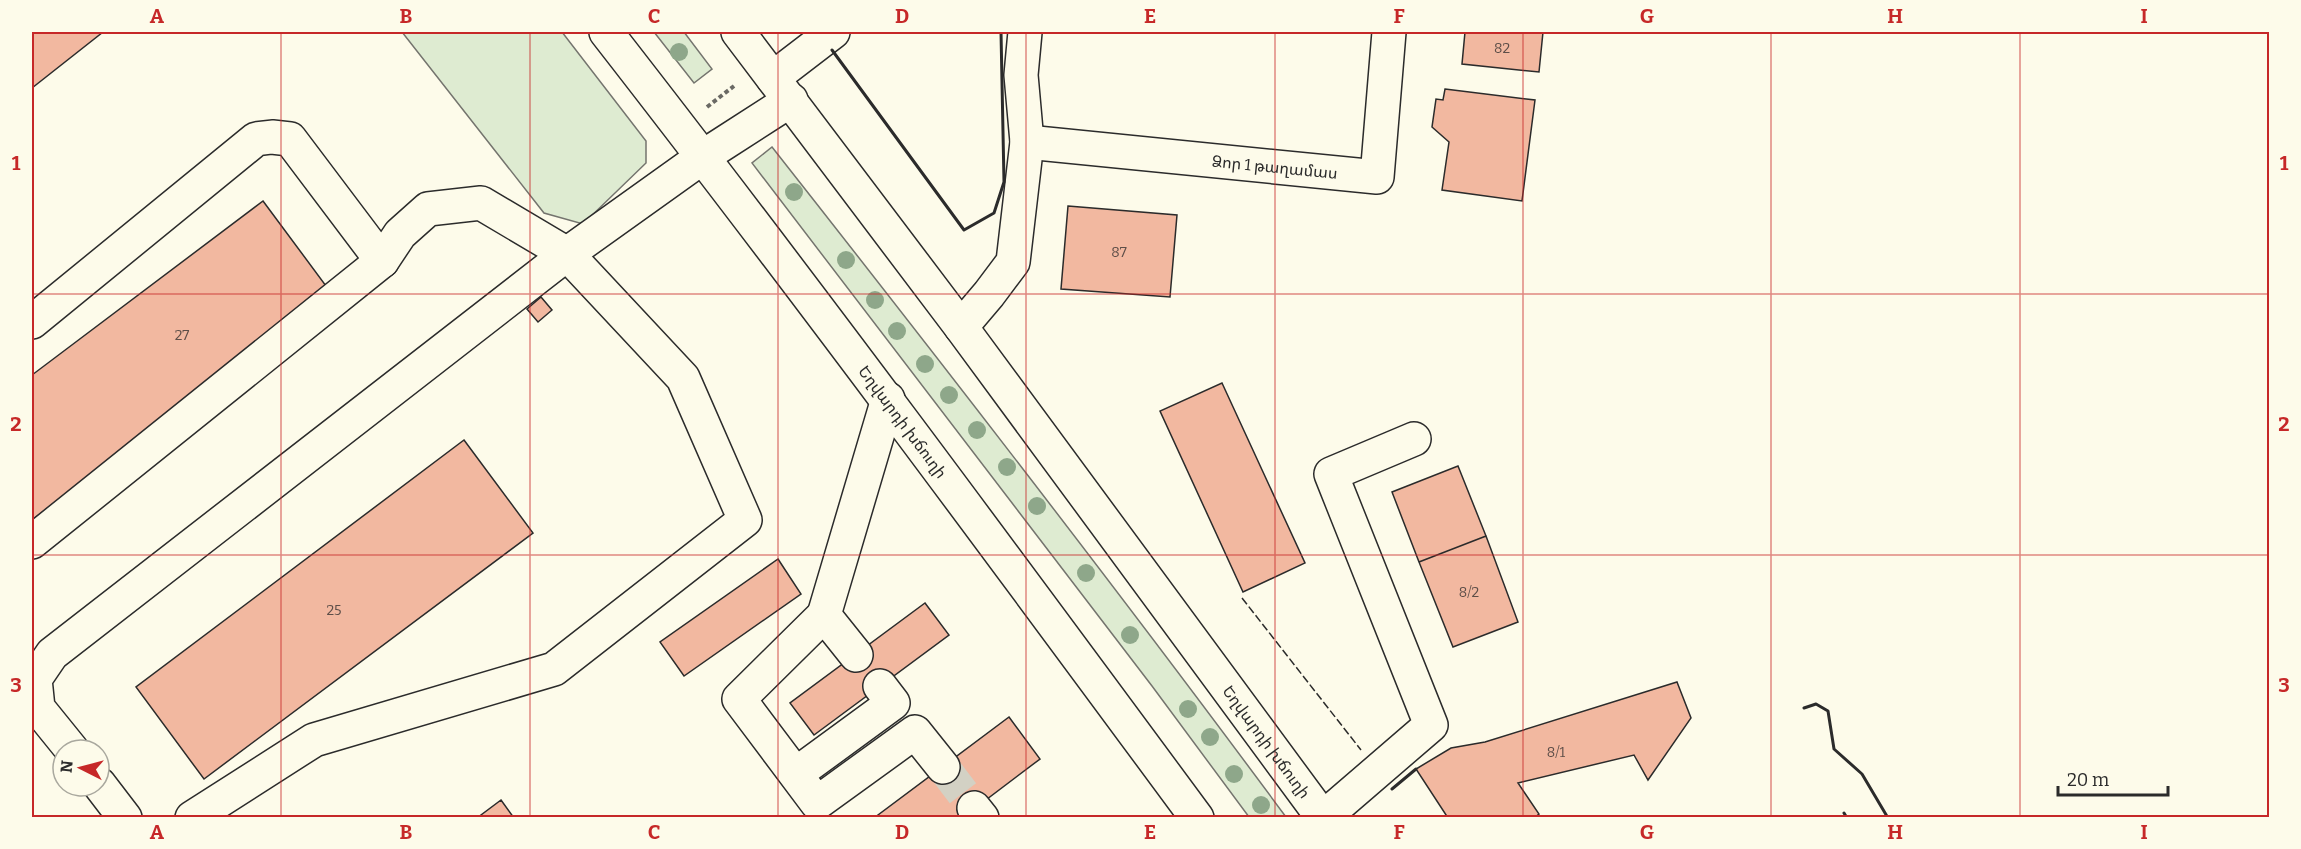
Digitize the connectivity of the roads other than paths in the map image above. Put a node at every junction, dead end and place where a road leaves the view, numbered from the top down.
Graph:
1 (606, 32) edge
2 (738, 32) edge
3 (832, 32) edge
4 (1025, 32) edge
5 (1389, 32) edge
6 (782, 89) junction
7 (1027, 142) junction
8 (704, 156) junction
9 (567, 255) junction
10 (382, 261) junction
11 (32, 322) edge
12 (961, 327) junction
13 (888, 399) junction
14 (1414, 440) dead end
15 (32, 542) edge
16 (824, 615) junction
17 (856, 655) dead end
18 (880, 686) dead end
19 (62, 738) edge
20 (943, 767) tunnel mouth
21 (796, 774) junction
22 (110, 798) edge
23 (125, 818) edge
24 (192, 818) edge
25 (1197, 818) edge
26 (1323, 818) edge

1 - 8 main road, Եղվարդի խճուղի
2 - 6 main road, Եղվարդի խճուղի
3 - 6 main road
4 - 7 main road
5 - 7 main road, Ձոր 1 թաղամաս
6 - 8 main road
6 - 12 main road, Եղվարդի խճուղի
7 - 12 main road
8 - 9 main road
8 - 13 main road, Եղվարդի խճուղի
9 - 10 main road
9 - 19 main road
9 - 24 main road
10 - 11 main road
10 - 15 main road
12 - 26 main road, Եղվարդի խճուղի
13 - 16 main road
13 - 25 main road, Եղվարդի խճուղի
14 - 26 main road
16 - 17 main road
16 - 21 main road
18 - 21 main road
20 - 21 main road
22 - 23 main road

